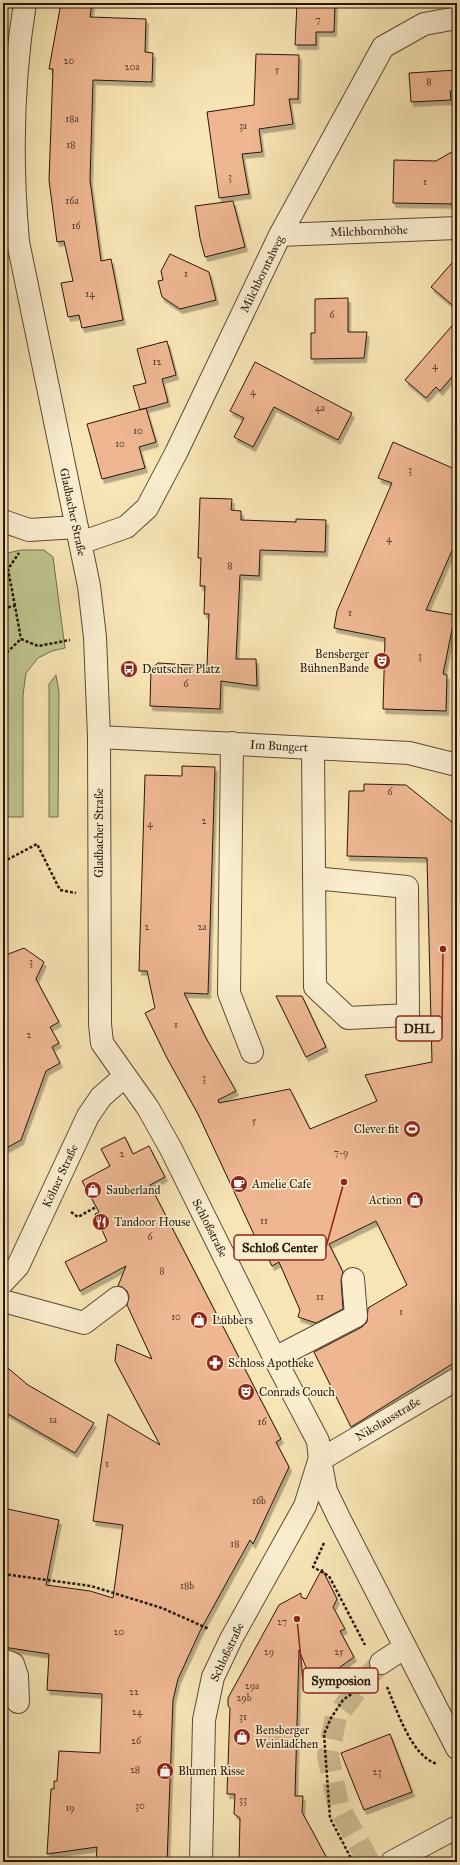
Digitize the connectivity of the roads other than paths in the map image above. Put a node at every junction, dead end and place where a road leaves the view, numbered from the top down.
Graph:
1 (25, 3) edge
2 (457, 18) edge
3 (11, 56) edge
4 (457, 228) edge
5 (280, 235) junction
6 (3, 521) edge
7 (78, 535) junction
8 (99, 737) junction
9 (232, 744) junction
10 (313, 748) junction
11 (457, 765) edge
12 (314, 878) junction
13 (100, 1024) joint
14 (252, 1052) dead end
15 (125, 1076) junction
16 (353, 1279) dead end
17 (3, 1282) edge
18 (117, 1298) dead end
19 (3, 1301) edge
20 (275, 1358) junction
21 (457, 1379) edge
22 (320, 1460) junction
23 (405, 1647) junction
24 (3, 1660) edge
25 (377, 1670) tunnel mouth
26 (18, 1702) dead end
27 (457, 1748) edge
28 (457, 1827) edge
29 (201, 1862) edge
30 (392, 1862) edge

1 - 3 street, Gladbacher Straße
2 - 5 street, Milchborntalweg
3 - 7 street, Gladbacher Straße
4 - 5 street, Milchbornhöhe
5 - 7 street, Milchborntalweg
6 - 7 street
7 - 8 street, Gladbacher Straße
8 - 9 street, Im Bungert
8 - 13 street, Gladbacher Straße
9 - 10 street, Im Bungert
9 - 14 street
10 - 11 street, Im Bungert
10 - 12 street
12 - 12 street
13 - 15 street, Schloßstraße
15 - 17 street, Kölner Straße
15 - 20 street, Schloßstraße
16 - 20 street
18 - 19 street
20 - 22 street, Schloßstraße
21 - 22 street, Nikolausstraße
22 - 23 street, Schloßstraße
22 - 29 street, Schloßstraße
23 - 25 street
23 - 27 street, Schloßstraße
24 - 26 street
28 - 30 street

